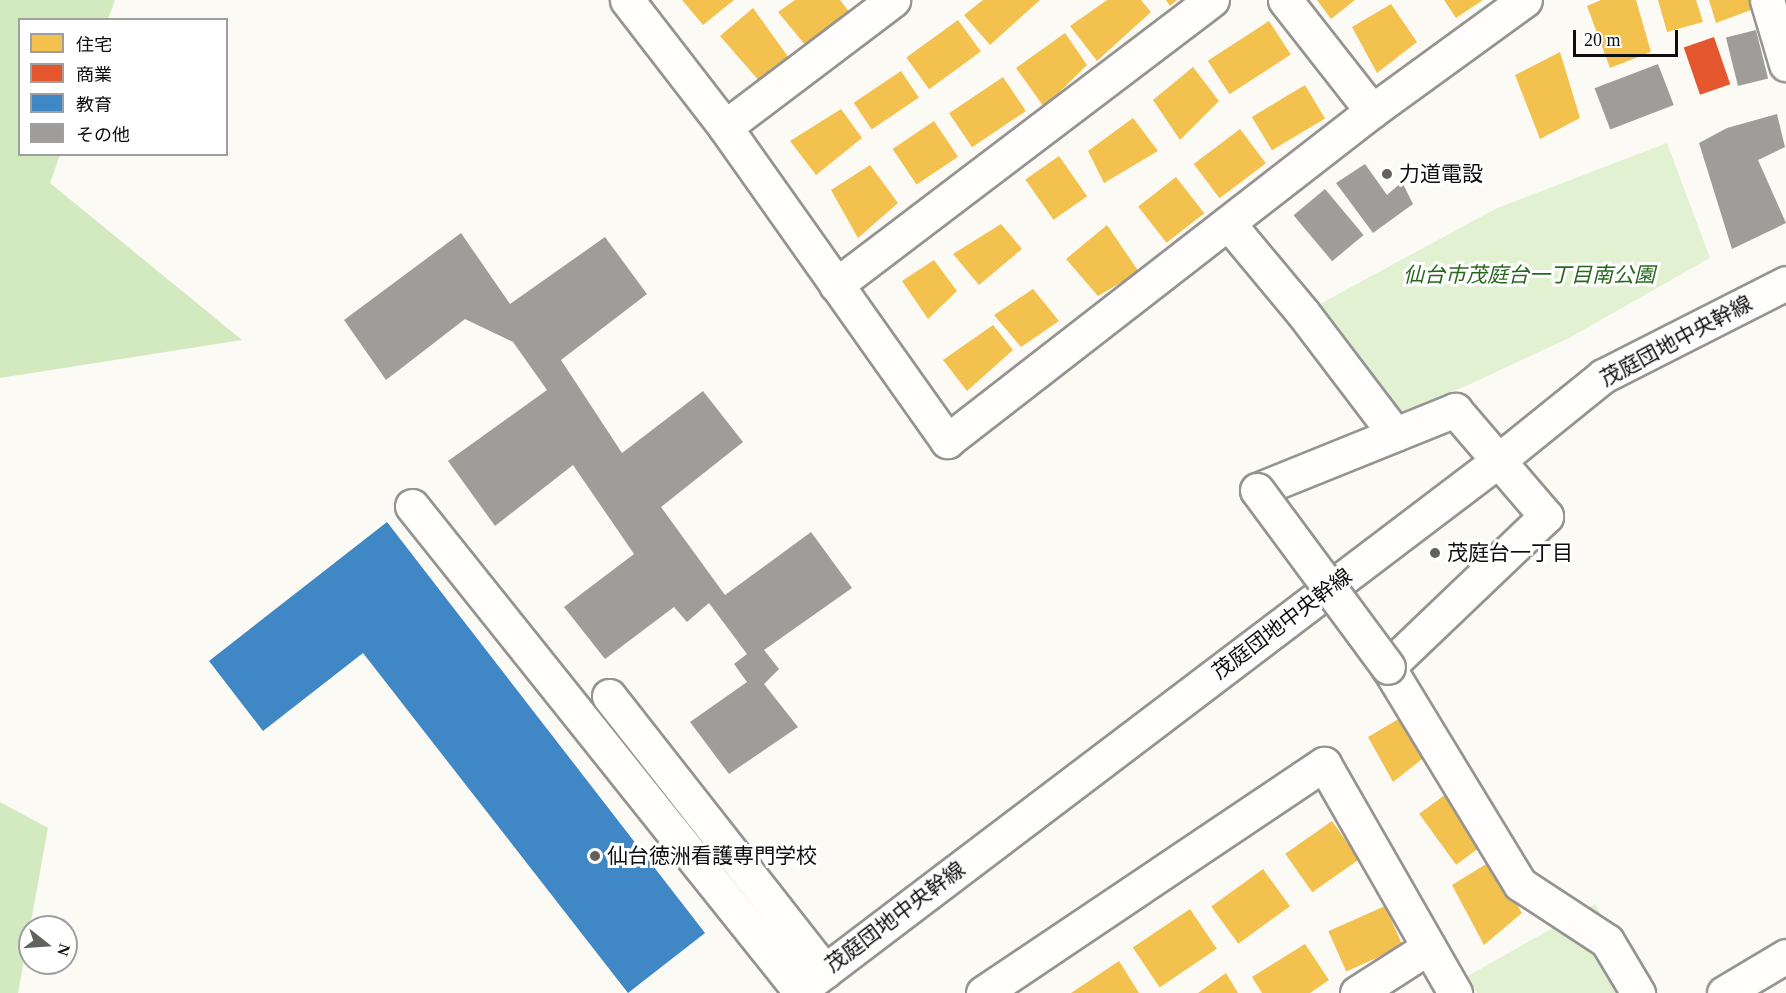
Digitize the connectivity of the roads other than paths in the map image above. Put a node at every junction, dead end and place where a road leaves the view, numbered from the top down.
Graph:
1 (627, 0) edge
2 (894, 0) edge
3 (1212, 0) edge
4 (1285, 0) edge
5 (1525, 0) edge
6 (1767, 0) edge
7 (1786, 64) edge
8 (1372, 111) junction
9 (725, 127) junction
10 (1228, 223) junction
11 (1786, 283) edge
12 (836, 285) junction
13 (1395, 434) junction
14 (1499, 460) junction
15 (412, 507) dead end
16 (1388, 667) junction
17 (609, 696) dead end
18 (1429, 947) junction
19 (1786, 956) edge
20 (825, 970) junction
21 (798, 992) edge
22 (983, 993) edge
23 (1357, 993) edge
24 (1455, 993) edge
25 (1638, 993) edge
26 (1724, 993) edge

1 - 9 street
2 - 9 street
3 - 12 street
4 - 8 street
5 - 8 street
6 - 7 street
8 - 10 street
9 - 12 street
10 - 12 street
10 - 13 street
11 - 14 street, 茂庭団地中央幹線
13 - 14 street
13 - 16 street, bridge
14 - 16 street
14 - 20 street, 茂庭団地中央幹線
15 - 21 street
16 - 25 street
17 - 20 street
18 - 22 street
18 - 23 street
18 - 24 street
19 - 26 street
20 - 21 street, 茂庭団地中央幹線

